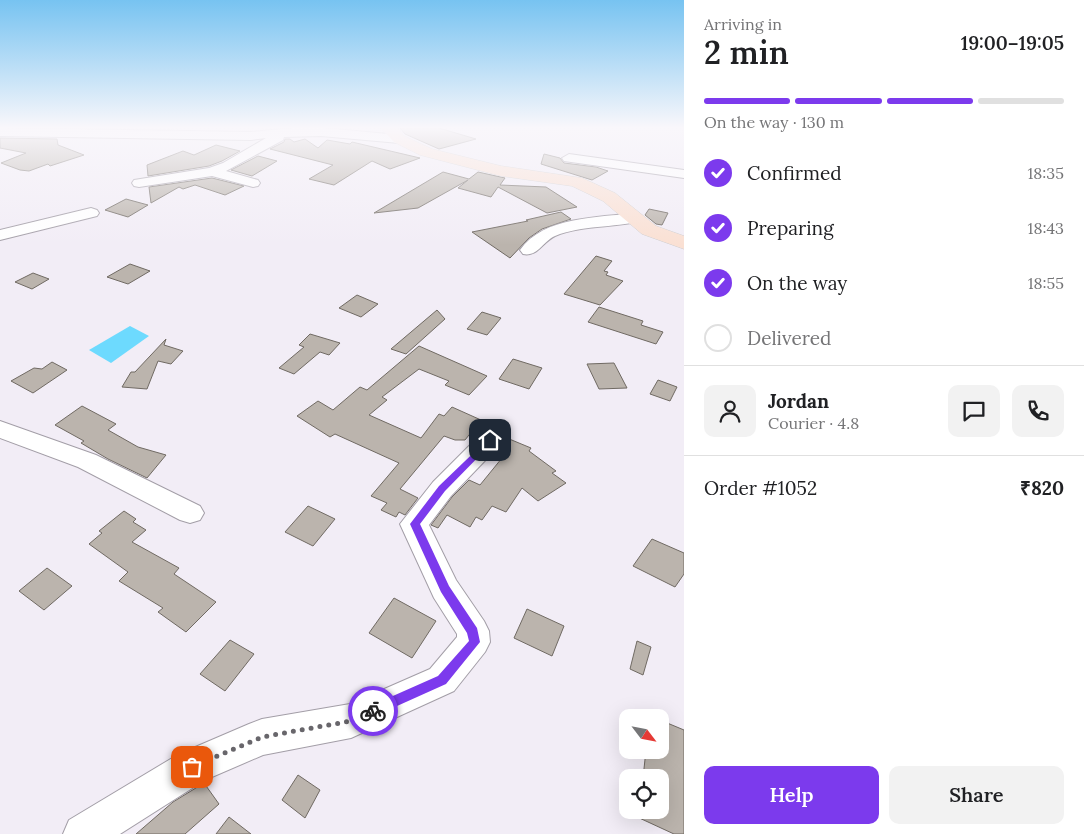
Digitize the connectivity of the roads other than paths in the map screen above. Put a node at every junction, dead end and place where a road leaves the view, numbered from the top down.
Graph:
1 (226, 167) edge
2 (481, 167) edge
3 (633, 167) edge
4 (212, 172) junction
5 (684, 174) edge
6 (253, 183) dead end
7 (139, 184) dead end
8 (91, 213) dead end
9 (635, 218) junction
10 (0, 235) edge
11 (684, 244) edge
12 (529, 250) dead end
13 (0, 428) edge
14 (490, 440) dead end
15 (190, 513) dead end
16 (83, 834) edge

1 - 4 street
2 - 9 main road
3 - 5 street
4 - 6 street
4 - 7 street
8 - 10 street
9 - 11 main road
9 - 12 street
13 - 15 street
14 - 16 street

